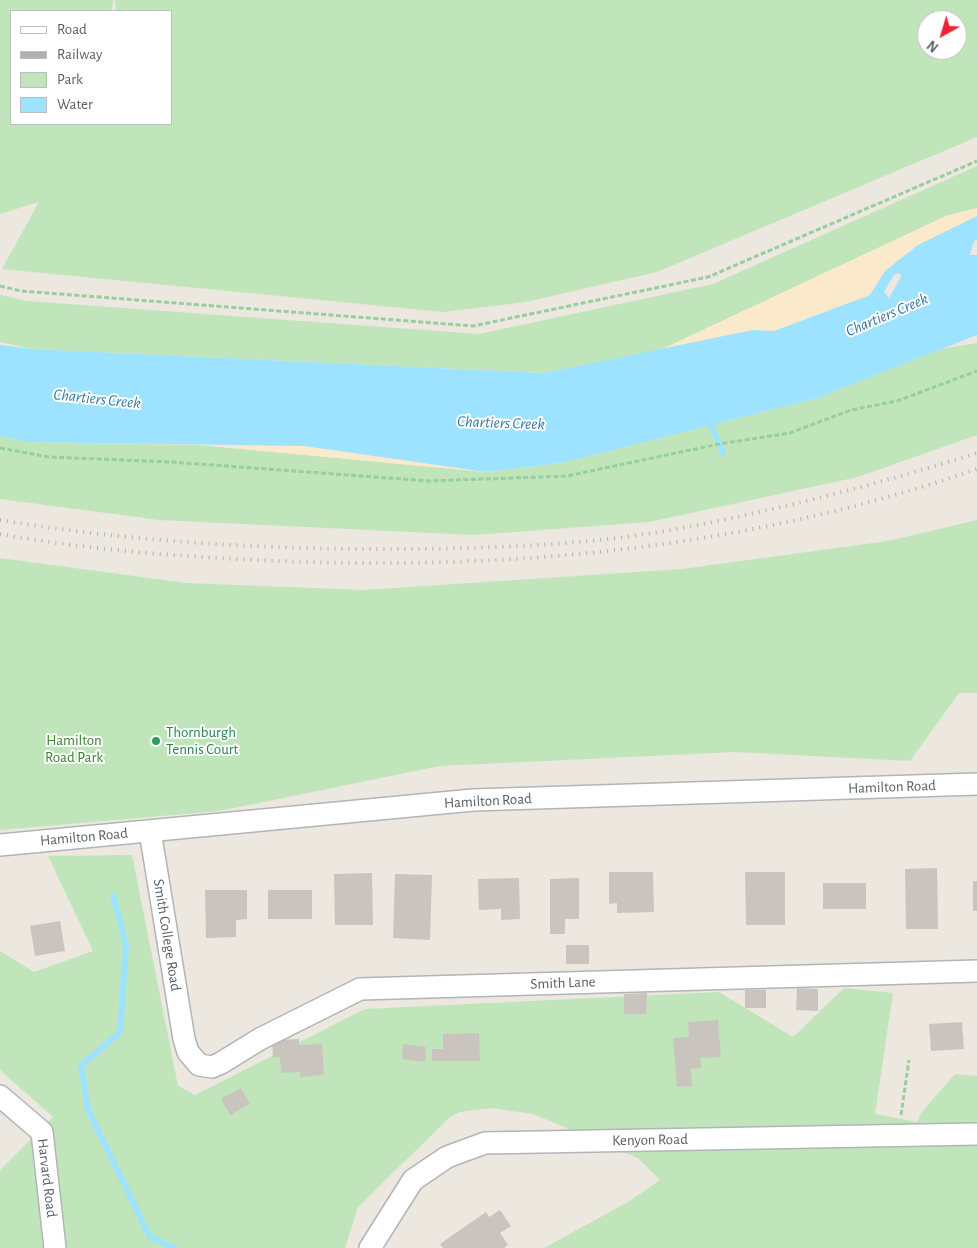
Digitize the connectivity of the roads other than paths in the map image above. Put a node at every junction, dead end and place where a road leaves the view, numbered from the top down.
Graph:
1 (977, 784) edge
2 (150, 831) junction
3 (0, 845) edge
4 (977, 971) edge
5 (184, 1039) joint
6 (0, 1096) edge
7 (977, 1134) edge
8 (55, 1248) edge
9 (370, 1248) edge

1 - 2 street, Hamilton Road
2 - 3 street, Hamilton Road
2 - 5 street, Smith College Road
4 - 5 street, Smith Lane
6 - 8 street, Harvard Road
7 - 9 street, Kenyon Road

